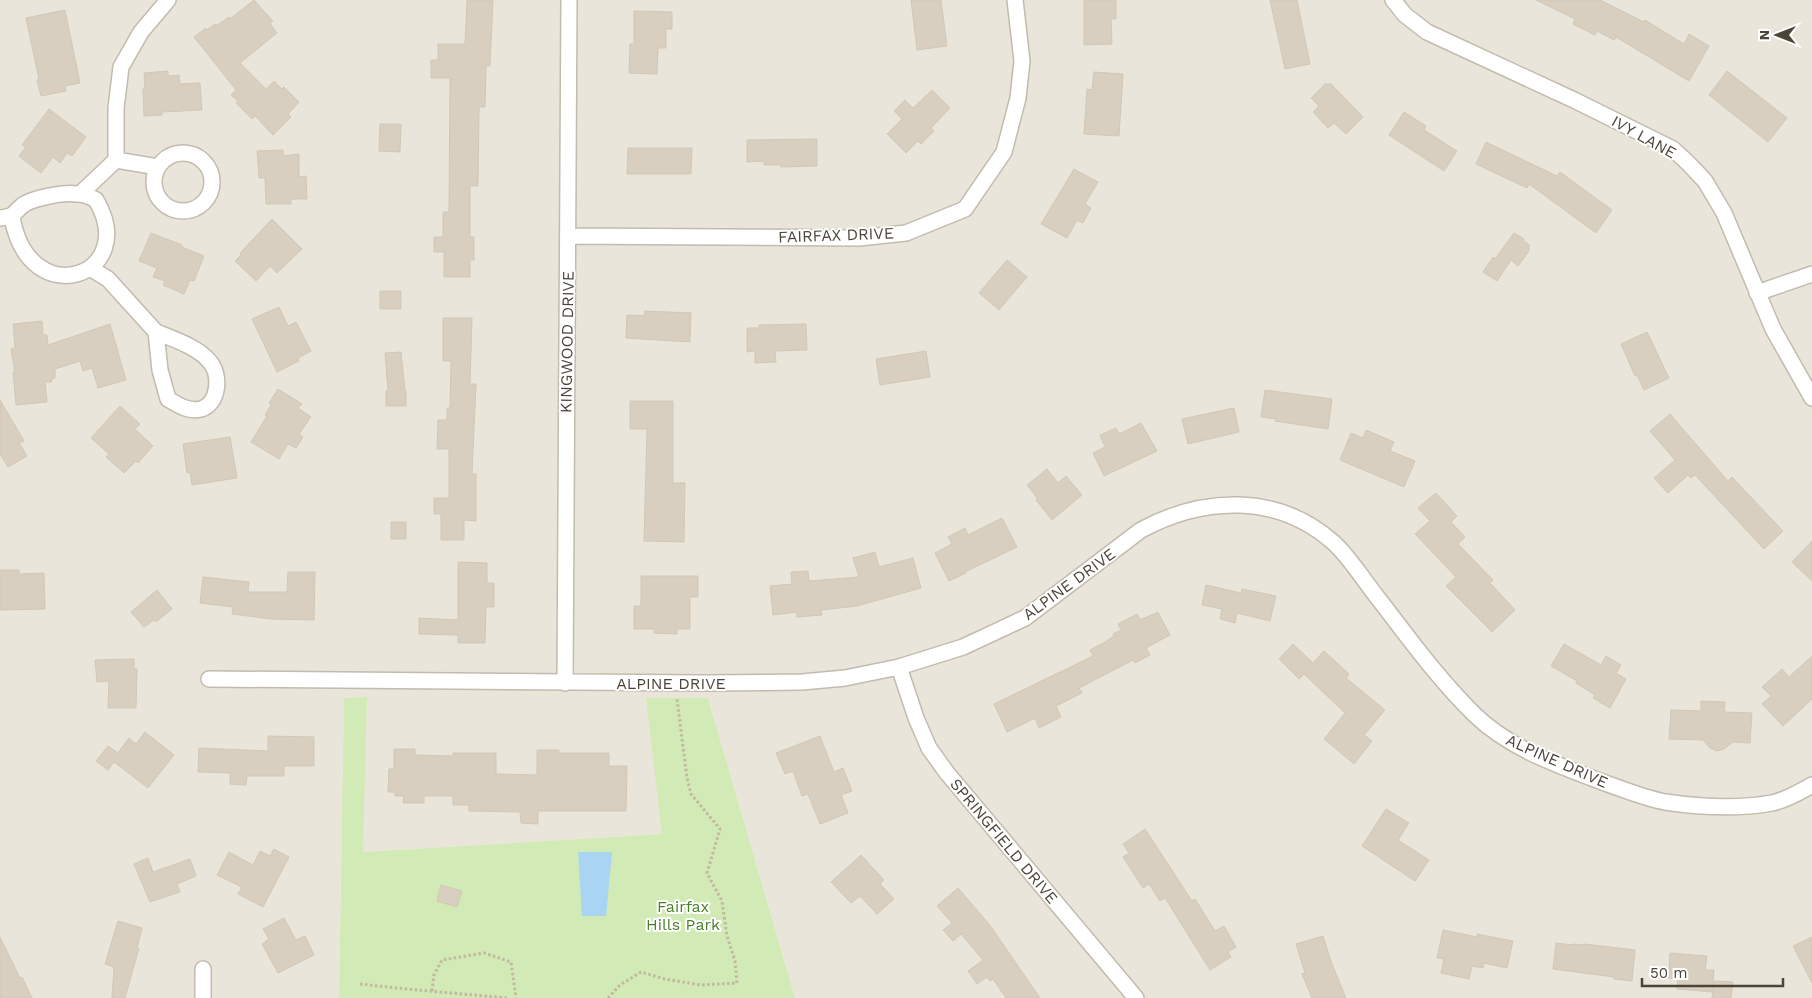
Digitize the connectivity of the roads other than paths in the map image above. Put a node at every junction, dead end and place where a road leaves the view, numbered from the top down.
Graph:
1 (168, 0) edge
2 (569, 0) edge
3 (1014, 0) edge
4 (1393, 0) edge
5 (116, 160) junction
6 (158, 167) dead end
7 (80, 194) junction
8 (6, 218) edge
9 (568, 236) junction
10 (90, 268) junction
11 (1812, 274) edge
12 (1757, 293) junction
13 (156, 332) junction
14 (1812, 398) edge
15 (899, 667) junction
16 (209, 679) dead end
17 (565, 683) junction
18 (1812, 785) edge
19 (203, 969) dead end
20 (203, 998) edge
21 (1136, 998) edge

1 - 5 street
2 - 9 street, KINGWOOD DRIVE
3 - 9 street, FAIRFAX DRIVE
4 - 12 street, IVY LANE
5 - 6 street
5 - 7 street
7 - 8 street
7 - 10 street
8 - 10 street
9 - 17 street, KINGWOOD DRIVE
10 - 13 street
11 - 12 street
12 - 14 street, IVY LANE
13 - 13 street
15 - 17 street, ALPINE DRIVE
15 - 18 street, ALPINE DRIVE
15 - 21 street, SPRINGFIELD DRIVE
16 - 17 street, ALPINE DRIVE
19 - 20 street

